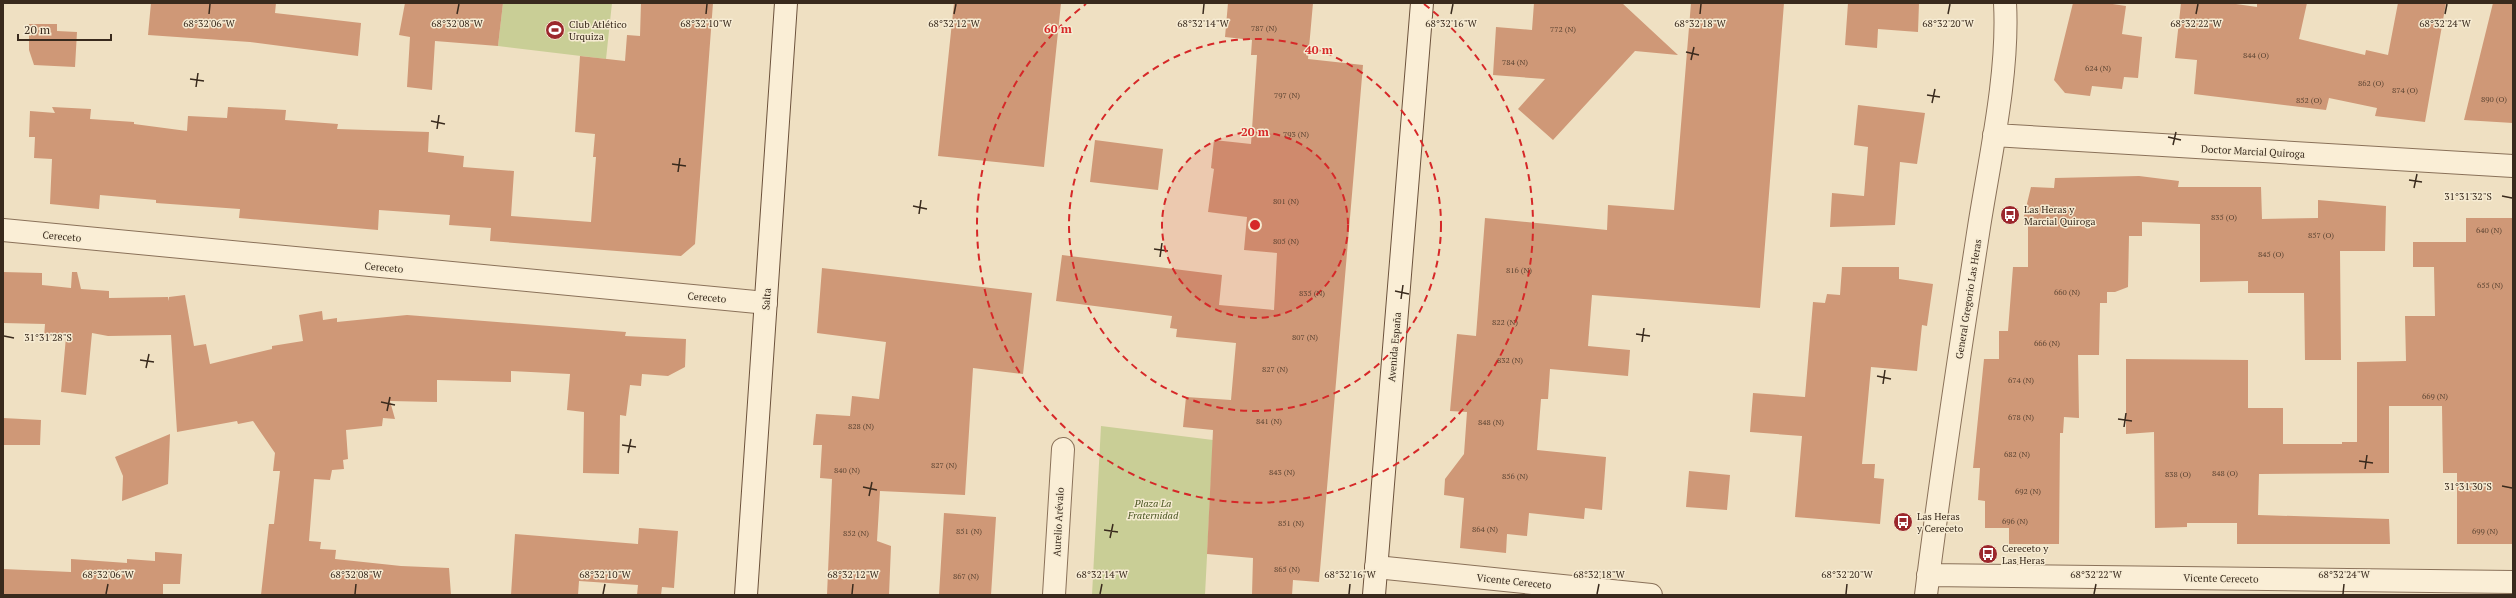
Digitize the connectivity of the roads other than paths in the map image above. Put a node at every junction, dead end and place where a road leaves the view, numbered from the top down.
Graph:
1 (786, 3) edge
2 (1422, 3) edge
3 (2005, 3) edge
4 (1994, 135) junction
5 (2513, 166) edge
6 (3, 230) edge
7 (766, 303) junction
8 (1063, 449) dead end
9 (1376, 567) junction
10 (2513, 582) edge
11 (1927, 585) edge
12 (746, 595) edge
13 (1054, 595) edge
14 (1374, 595) edge
15 (1651, 595) edge

1 - 7 street, Salta
2 - 9 street, Avenida España
3 - 4 street, General Gregorio Las Heras
4 - 5 street, Doctor Marcial Quiroga
4 - 11 street, General Gregorio Las Heras
6 - 7 street, Cereceto
7 - 12 street, Salta
8 - 13 street, Aurelio Arévalo
9 - 14 street, Avenida España
9 - 15 street, Vicente Cereceto
10 - 11 street, Vicente Cereceto

